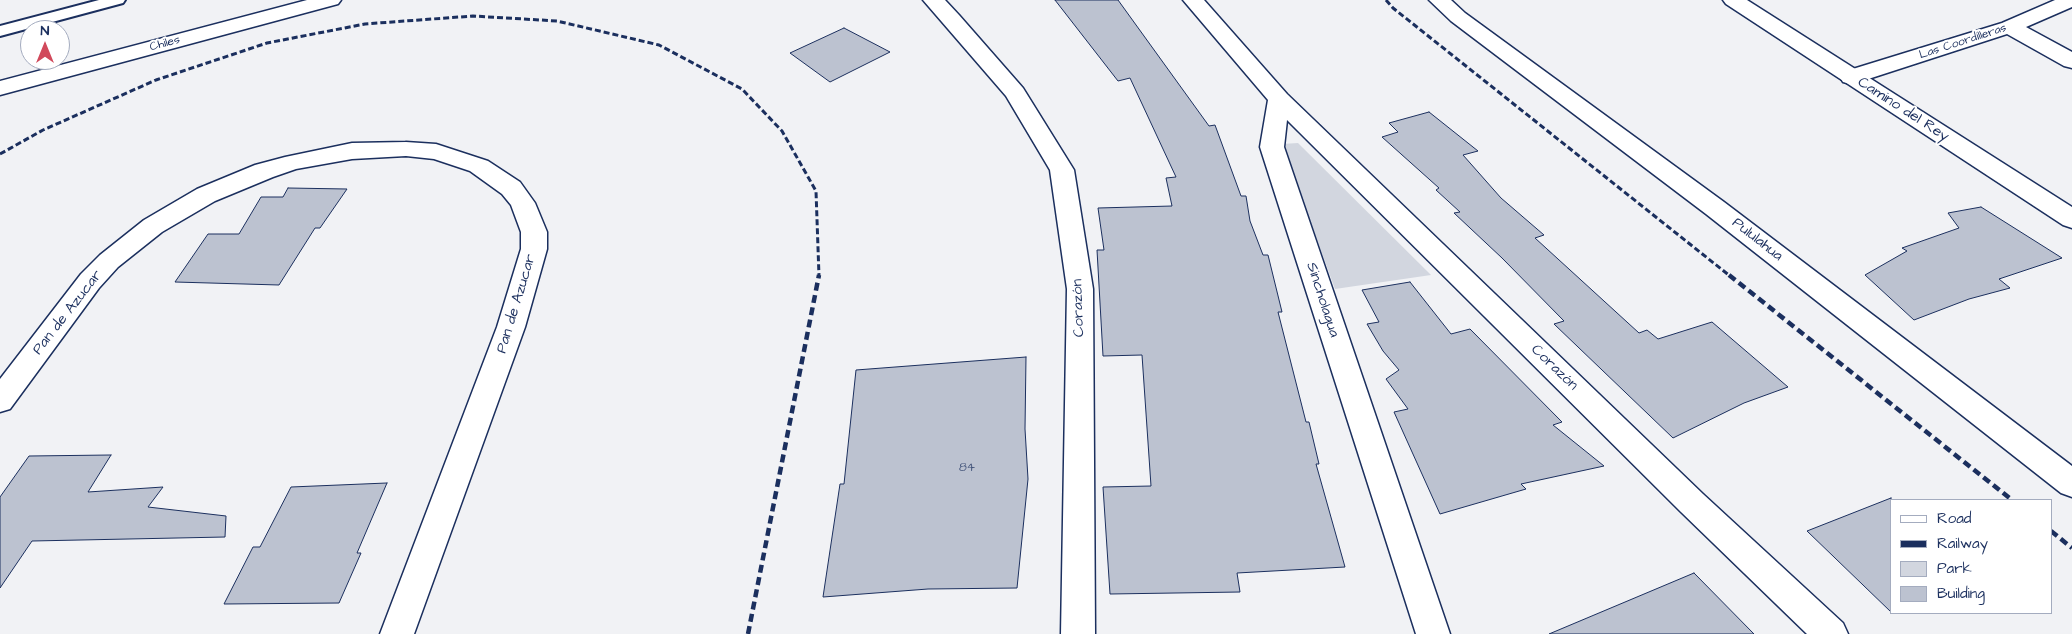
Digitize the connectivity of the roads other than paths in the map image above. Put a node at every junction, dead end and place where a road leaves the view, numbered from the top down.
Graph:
1 (117, 0) edge
2 (330, 0) edge
3 (1193, 0) edge
4 (1439, 0) edge
5 (1733, 0) edge
6 (2072, 0) edge
7 (924, 1) edge
8 (2009, 27) junction
9 (0, 31) edge
10 (2072, 61) edge
11 (1851, 77) junction
12 (0, 88) edge
13 (1279, 100) junction
14 (2072, 219) edge
15 (0, 401) edge
16 (2072, 484) edge
17 (1433, 630) edge
18 (397, 634) edge
19 (1078, 634) edge
20 (1831, 634) edge

1 - 9 lane
2 - 12 street, Chiles
3 - 13 street
4 - 16 street, Pululahua
5 - 11 street, Camino del Rey
6 - 8 street, Las Coordilleras
7 - 19 street, Corazón
8 - 10 street
8 - 11 street, Las Coordilleras
11 - 14 street, Camino del Rey
13 - 17 street, Sincholagua
13 - 20 street, Corazón
15 - 18 street, Pan de Azucar

